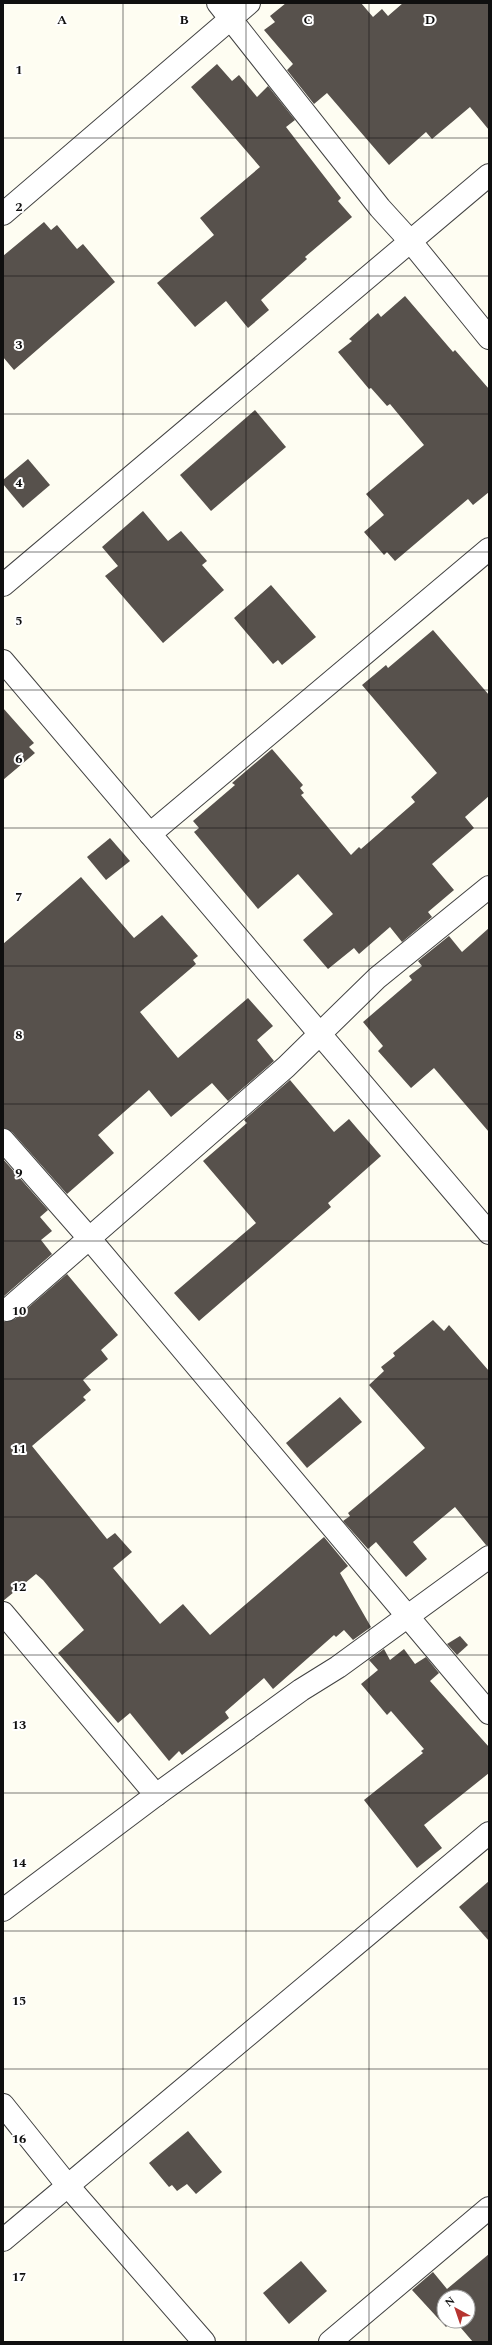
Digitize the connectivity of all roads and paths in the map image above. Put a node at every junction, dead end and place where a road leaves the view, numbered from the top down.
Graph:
1 (249, 3) edge
2 (225, 10) edge
3 (489, 175) edge
4 (7, 203) edge
5 (411, 242) junction
6 (489, 338) edge
7 (489, 549) edge
8 (3, 585) edge
9 (3, 661) edge
10 (150, 834) junction
11 (489, 887) edge
12 (321, 1034) junction
13 (3, 1140) edge
14 (489, 1233) edge
15 (89, 1238) junction
16 (7, 1310) dead end
17 (489, 1557) edge
18 (3, 1613) edge
19 (409, 1616) junction
20 (489, 1713) edge
21 (156, 1795) junction
22 (489, 1833) edge
23 (3, 1910) edge
24 (3, 2105) edge
25 (68, 2186) junction
26 (489, 2208) edge
27 (3, 2240) edge
28 (204, 2342) edge
29 (330, 2342) edge

1 - 2 street
2 - 4 street
2 - 5 street
3 - 5 street
5 - 6 street
5 - 8 street
7 - 10 street
9 - 10 street
10 - 12 street
11 - 12 street
12 - 14 street
12 - 15 street
13 - 15 street
15 - 16 street
15 - 19 street
17 - 19 street
18 - 21 street
19 - 20 street
19 - 21 street
21 - 23 street
22 - 25 street
24 - 25 street
25 - 27 street
25 - 28 street
26 - 29 street

